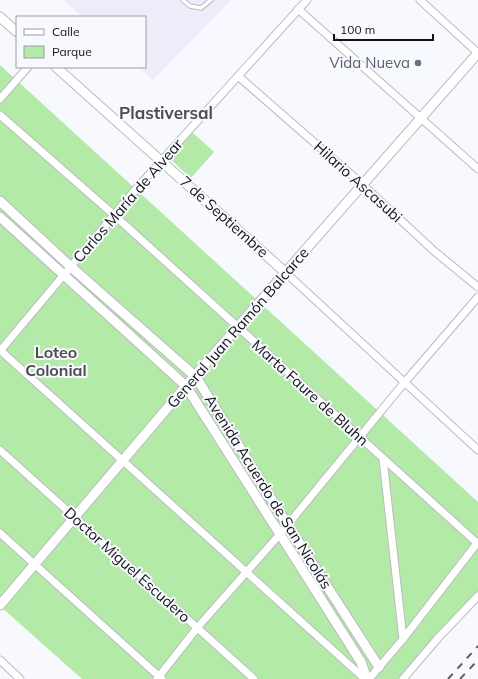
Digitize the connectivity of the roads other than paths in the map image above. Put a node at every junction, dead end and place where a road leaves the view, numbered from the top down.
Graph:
1 (183, 0) edge
2 (211, 0) edge
3 (307, 0) edge
4 (420, 0) edge
5 (298, 9) junction
6 (0, 17) edge
7 (16, 31) edge
8 (478, 53) edge
9 (27, 68) edge
10 (57, 68) edge
11 (238, 76) junction
12 (0, 99) edge
13 (0, 115) edge
14 (420, 118) junction
15 (162, 160) junction
16 (476, 164) edge
17 (363, 185) junction
18 (0, 201) edge
19 (114, 215) junction
20 (0, 217) edge
21 (71, 267) junction
22 (286, 273) junction
23 (64, 276) junction
24 (478, 287) edge
25 (478, 297) edge
26 (238, 327) junction
27 (0, 351) edge
28 (196, 376) junction
29 (404, 383) junction
30 (186, 386) junction
31 (360, 438) junction
32 (0, 450) edge
33 (478, 450) edge
34 (383, 458) junction
35 (124, 461) junction
36 (74, 518) junction
37 (287, 524) junction
38 (0, 533) edge
39 (280, 534) junction
40 (478, 542) edge
41 (36, 564) junction
42 (246, 572) junction
43 (478, 596) edge
44 (0, 605) edge
45 (197, 628) junction
46 (403, 639) junction
47 (0, 660) edge
48 (379, 667) junction
49 (159, 678) edge
50 (20, 679) edge
51 (254, 679) edge
52 (367, 679) edge
53 (402, 679) edge

1 - 2 lane
3 - 5 street, Carlos María de Alvear
4 - 8 street
5 - 11 street, Carlos María de Alvear
5 - 14 street
6 - 7 street
8 - 14 street, General Juan Ramón Balcarce
9 - 12 street
10 - 15 street, 7 de Septiembre
11 - 15 street, Carlos María de Alvear
11 - 17 street, Hilario Ascasubi
13 - 19 street, Marta Faure de Bluhn
14 - 16 street
14 - 17 street, General Juan Ramón Balcarce
15 - 19 street, Carlos María de Alvear
15 - 22 street, 7 de Septiembre
17 - 22 street, General Juan Ramón Balcarce
17 - 24 street, Hilario Ascasubi
18 - 21 street, Avenida Acuerdo de San Nicolás
19 - 21 street, Carlos María de Alvear
19 - 26 street, Marta Faure de Bluhn
20 - 23 street, Avenida Acuerdo de San Nicolás
21 - 23 street, Carlos María de Alvear
21 - 28 street, Avenida Acuerdo de San Nicolás
22 - 26 street, General Juan Ramón Balcarce
22 - 29 street, 7 de Septiembre
23 - 27 street, Carlos María de Alvear
23 - 30 street, Avenida Acuerdo de San Nicolás
25 - 29 street
26 - 28 street, General Juan Ramón Balcarce
26 - 31 street, Marta Faure de Bluhn
27 - 35 street
28 - 30 street, General Juan Ramón Balcarce
28 - 37 street, Avenida Acuerdo de San Nicolás
29 - 31 street
29 - 33 street, 7 de Septiembre
30 - 35 street, General Juan Ramón Balcarce
30 - 39 street, Avenida Acuerdo de San Nicolás
31 - 34 street, Marta Faure de Bluhn
31 - 37 street
32 - 36 street, Doctor Miguel Escudero
34 - 40 street, Marta Faure de Bluhn
34 - 46 street
35 - 36 street, General Juan Ramón Balcarce
35 - 42 street
36 - 41 street, General Juan Ramón Balcarce
36 - 45 street, Doctor Miguel Escudero
37 - 39 street
37 - 48 street, Avenida Acuerdo de San Nicolás
38 - 41 street
39 - 42 street
39 - 52 street, Avenida Acuerdo de San Nicolás
40 - 46 street
41 - 44 street, General Juan Ramón Balcarce
41 - 49 street
42 - 45 street
42 - 52 street
43 - 53 street
45 - 49 street
45 - 51 street, Doctor Miguel Escudero
46 - 48 street
47 - 50 street
48 - 52 street

